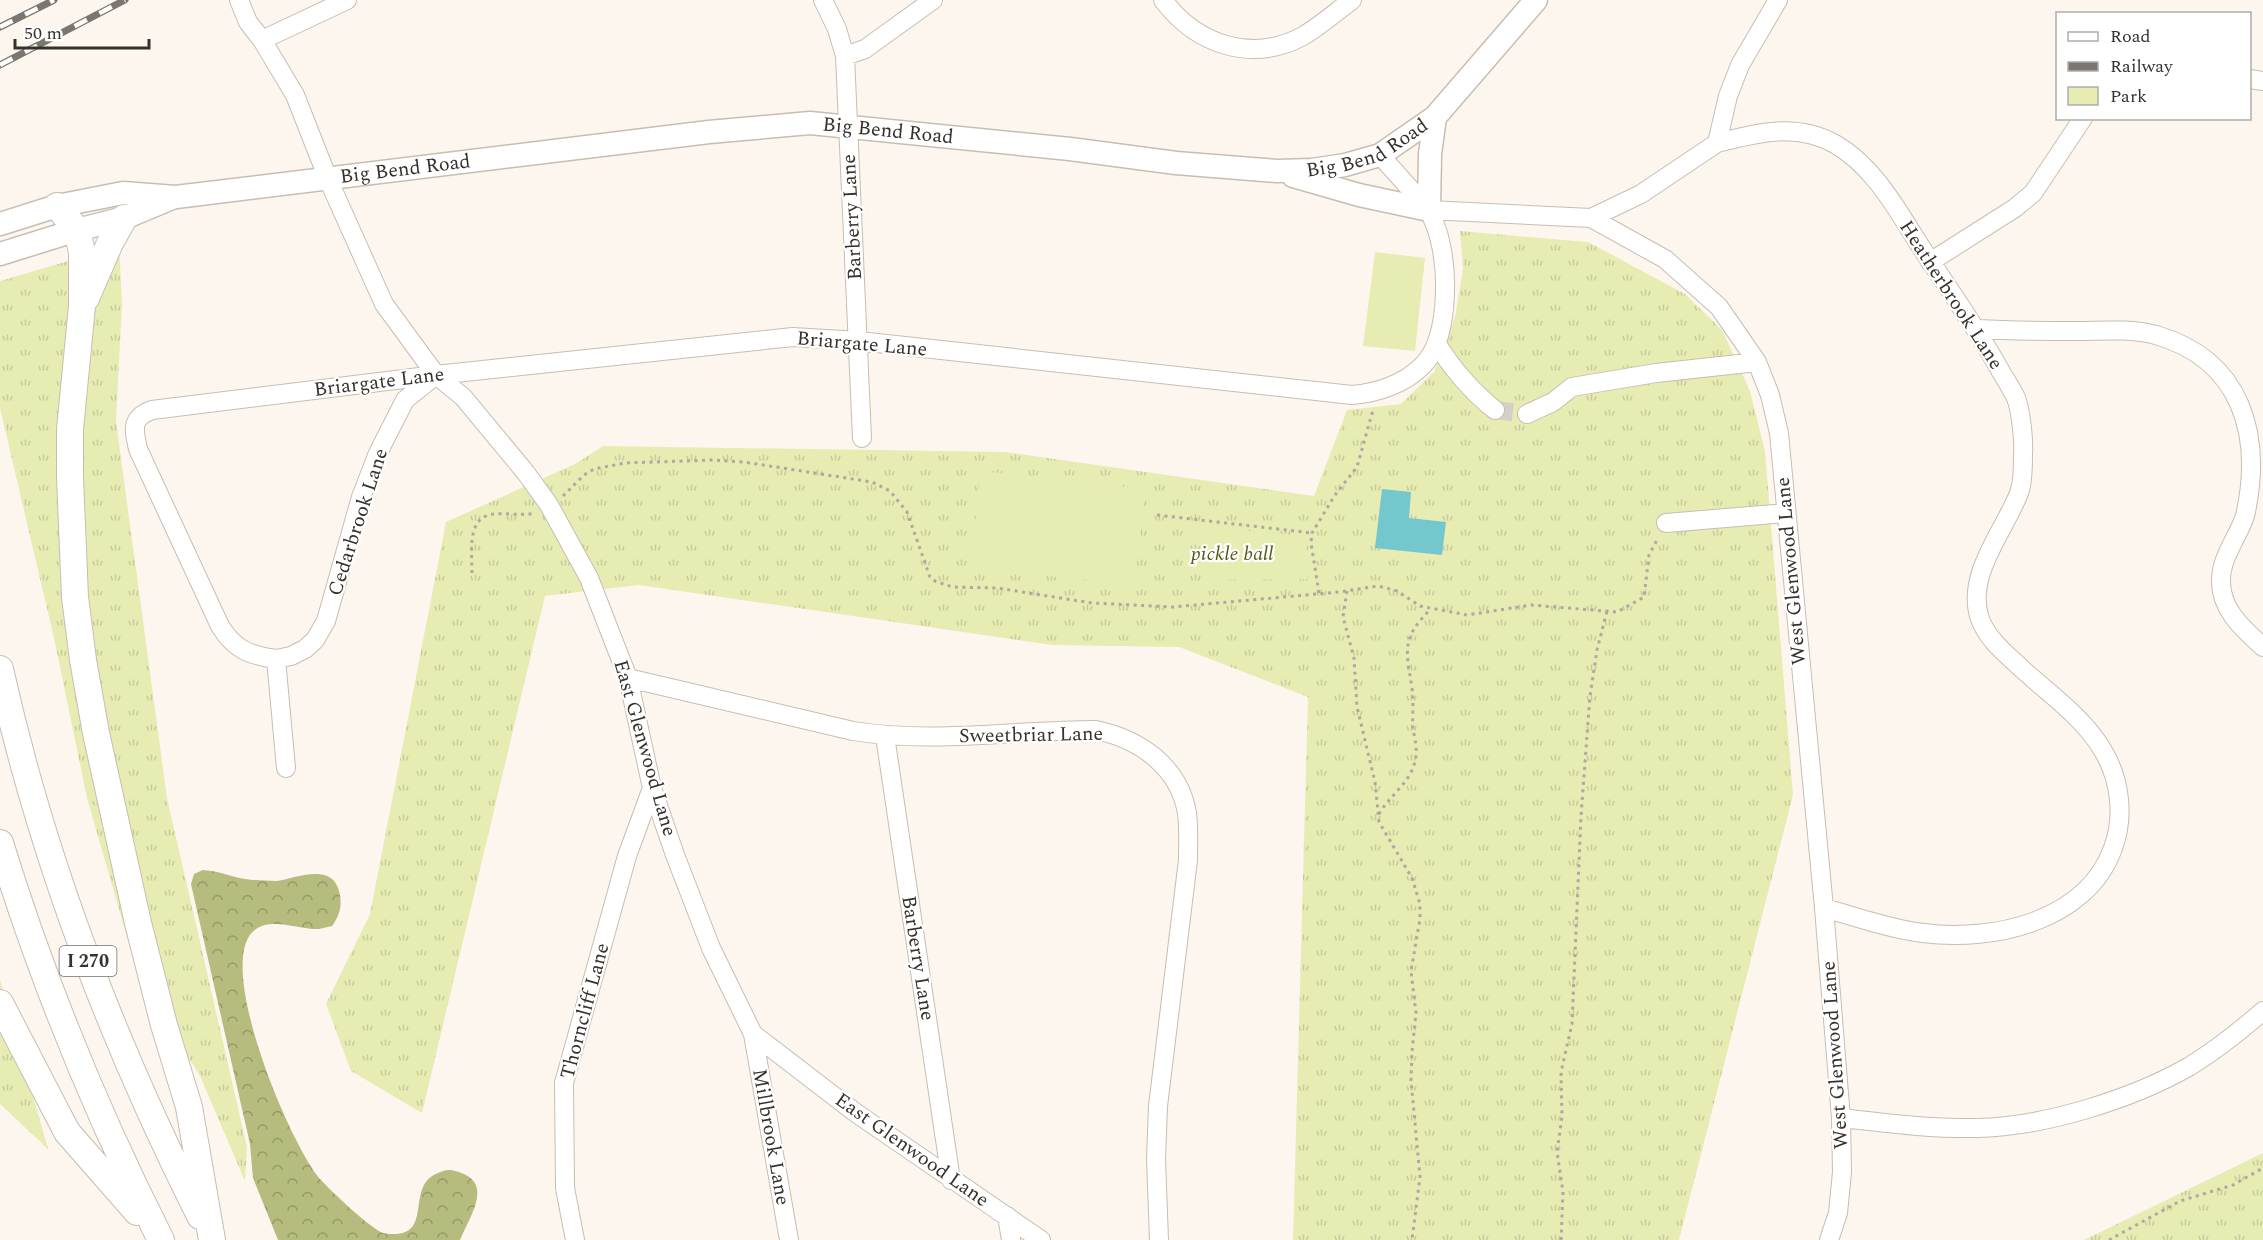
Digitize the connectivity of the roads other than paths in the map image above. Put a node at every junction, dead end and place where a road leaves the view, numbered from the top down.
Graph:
1 (239, 0) edge
2 (347, 0) edge
3 (824, 0) edge
4 (933, 0) edge
5 (1163, 0) edge
6 (1352, 0) edge
7 (1536, 0) edge
8 (1778, 0) edge
9 (262, 40) junction
10 (845, 56) junction
11 (1435, 117) junction
12 (2082, 120) edge
13 (848, 127) junction
14 (1717, 143) junction
15 (1380, 155) junction
16 (1277, 171) junction
17 (327, 179) junction
18 (176, 196) junction
19 (57, 206) junction
20 (1429, 210) junction
21 (124, 218) junction
22 (1591, 218) junction
23 (0, 224) edge
24 (77, 230) junction
25 (3, 253) edge
26 (1930, 262) junction
27 (82, 306) junction
28 (1978, 329) junction
29 (859, 341) junction
30 (1437, 344) junction
31 (1757, 362) junction
32 (436, 375) junction
33 (1495, 410) tunnel mouth
34 (1527, 414) tunnel mouth
35 (862, 438) dead end
36 (1786, 513) junction
37 (1666, 523) road end
38 (2263, 647) edge
39 (276, 659) junction
40 (0, 669) edge
41 (628, 678) junction
42 (885, 736) junction
43 (286, 768) dead end
44 (652, 788) junction
45 (0, 843) edge
46 (1824, 908) junction
47 (0, 1003) edge
48 (2263, 1011) edge
49 (753, 1034) junction
50 (1841, 1118) junction
51 (951, 1180) junction
52 (1007, 1216) junction
53 (160, 1239) edge
54 (212, 1240) edge
55 (575, 1240) edge
56 (789, 1240) edge
57 (1011, 1240) edge
58 (1041, 1240) edge
59 (1159, 1240) edge
60 (1829, 1240) edge

1 - 9 street, East Glenwood Lane
2 - 9 street
3 - 10 street, Barberry Lane
4 - 10 street
5 - 6 street
7 - 11 main road, Big Bend Road
8 - 14 street
9 - 17 street, East Glenwood Lane
10 - 13 street, Barberry Lane
11 - 15 main road, Big Bend Road
11 - 20 main road
12 - 26 street
13 - 16 main road, Big Bend Road
13 - 17 main road, Big Bend Road
13 - 29 street, Barberry Lane
14 - 22 street, Heatherbrook Lane
14 - 26 street, Heatherbrook Lane
15 - 16 main road, Big Bend Road
15 - 20 street
16 - 20 main road
17 - 18 main road, Big Bend Road
17 - 32 street, East Glenwood Lane
18 - 19 main road, Big Bend Road
18 - 21 main road, Big Bend Road
19 - 23 main road, Big Bend Road
19 - 24 highway
20 - 22 street, West Glenwood Lane
20 - 30 street, Briargate Lane
21 - 24 main road, Big Bend Road
21 - 27 highway
22 - 31 street, West Glenwood Lane
24 - 25 main road, Big Bend Road
24 - 27 highway
26 - 28 street, Heatherbrook Lane
27 - 54 highway
28 - 38 street
28 - 46 street, Heatherbrook Lane
29 - 30 street, Briargate Lane
29 - 32 street, Briargate Lane
29 - 35 street, Barberry Lane
30 - 33 street
31 - 34 street
31 - 36 street, West Glenwood Lane
32 - 39 street, Cedarbrook Lane
32 - 39 street, Briargate Lane
32 - 41 street, East Glenwood Lane
36 - 37 street
36 - 46 street, West Glenwood Lane
39 - 43 street
40 - 54 highway, I 270
41 - 42 street, Sweetbriar Lane
41 - 44 street, East Glenwood Lane
42 - 51 street, Barberry Lane
42 - 59 street, Sweetbriar Lane
44 - 49 street, East Glenwood Lane
44 - 55 street, Thorncliff Lane
45 - 53 highway, I 270
46 - 50 street, West Glenwood Lane
47 - 53 highway
48 - 50 street
49 - 51 street, East Glenwood Lane
49 - 56 street, Millbrook Lane
50 - 60 street, West Glenwood Lane
51 - 52 street, East Glenwood Lane
52 - 57 street
52 - 58 street, East Glenwood Lane

